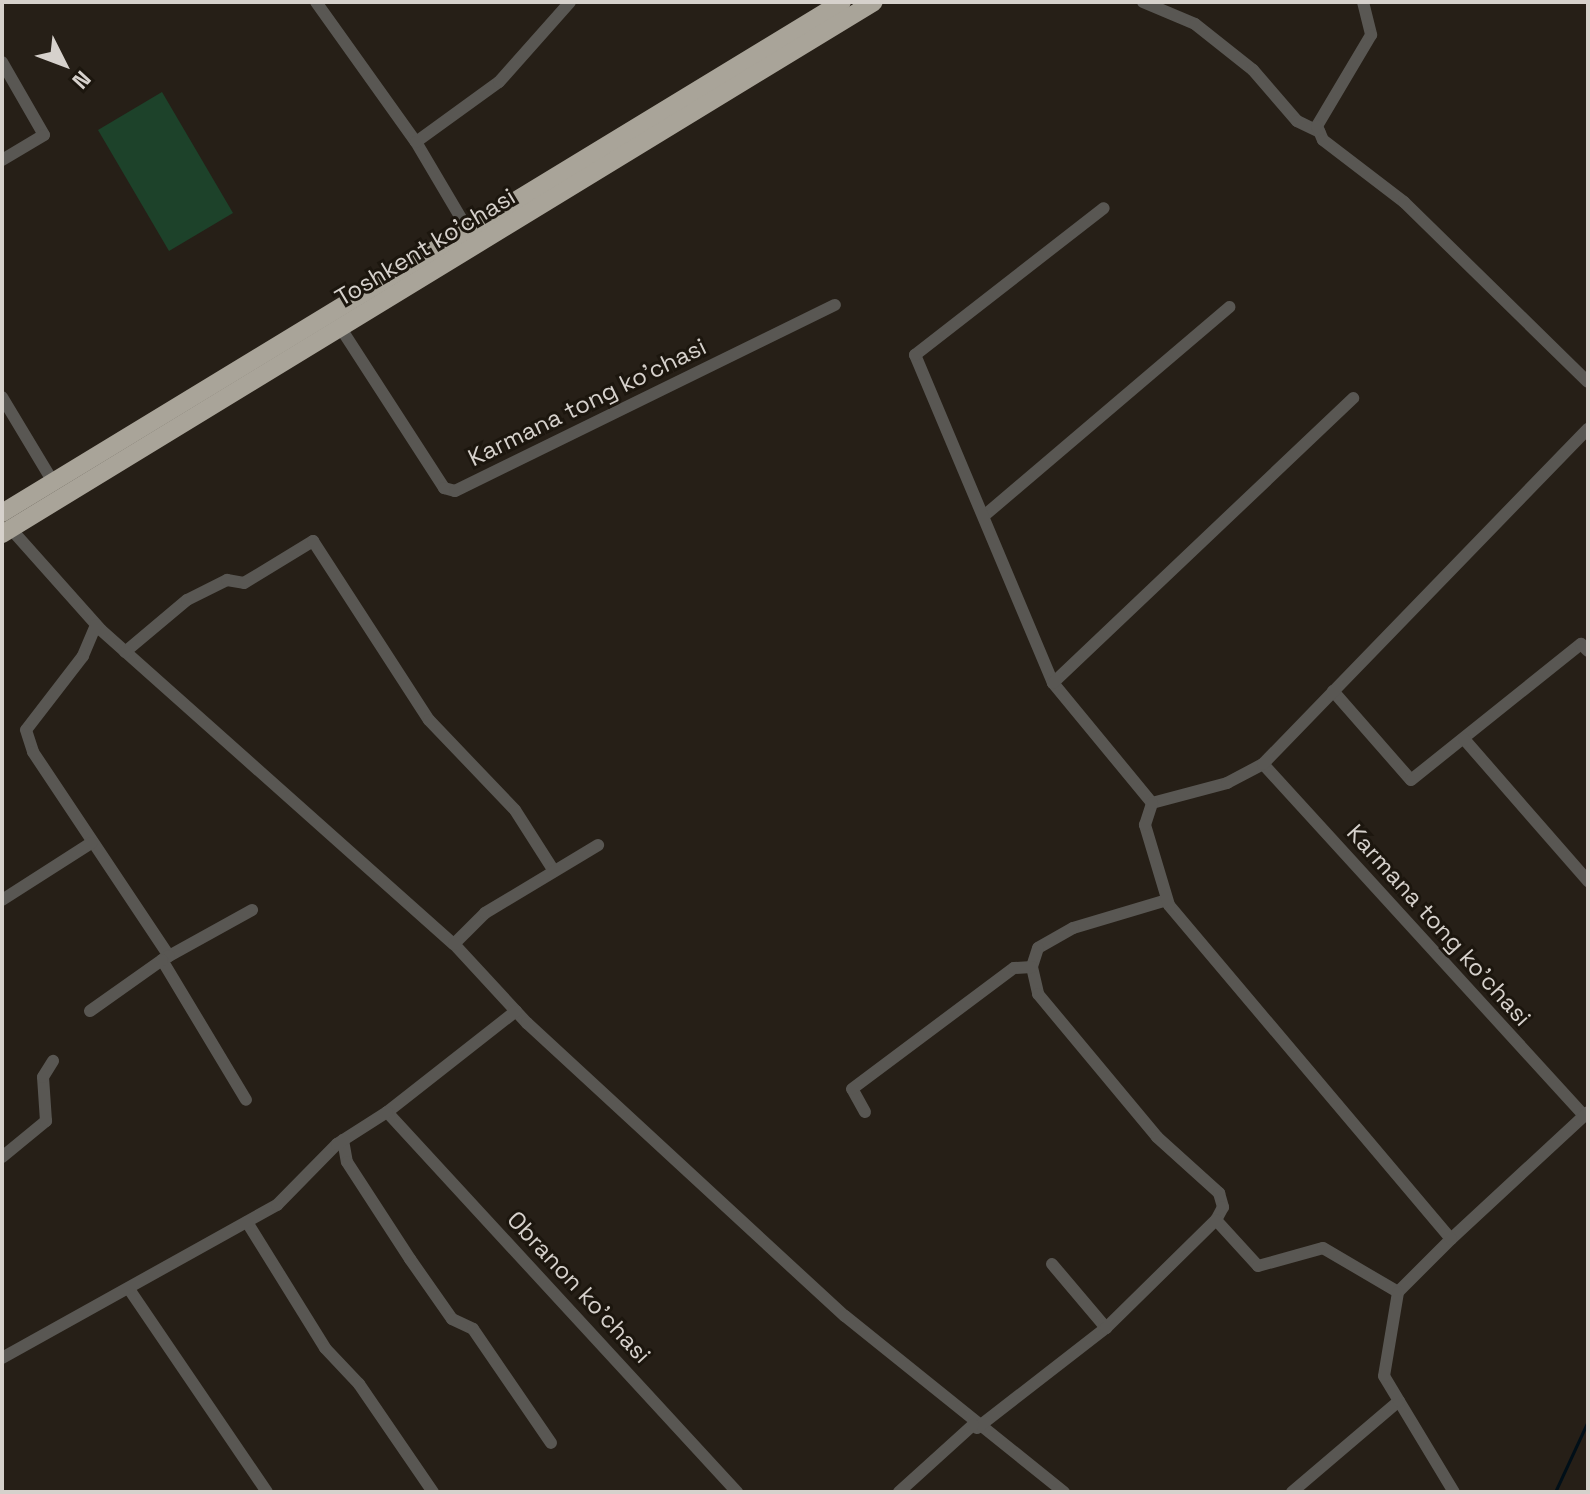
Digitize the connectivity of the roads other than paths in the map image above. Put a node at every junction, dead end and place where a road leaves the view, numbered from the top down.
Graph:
1 (316, 2) edge
2 (570, 2) edge
3 (842, 2) edge
4 (874, 2) edge
5 (1143, 2) edge
6 (1363, 2) edge
7 (2, 62) edge
8 (1320, 132) junction
9 (416, 142) junction
10 (2, 160) edge
11 (1104, 208) dead end
12 (472, 236) junction
13 (835, 305) dead end
14 (1229, 307) dead end
15 (340, 327) junction
16 (1588, 382) edge
17 (2, 397) edge
18 (1353, 398) dead end
19 (1588, 429) edge
20 (53, 482) junction
21 (985, 515) junction
22 (5, 525) edge
23 (96, 625) junction
24 (1588, 651) edge
25 (125, 652) junction
26 (1053, 683) junction
27 (1333, 691) junction
28 (1464, 739) junction
29 (1263, 764) junction
30 (1152, 803) junction
31 (91, 843) junction
32 (598, 845) dead end
33 (554, 871) junction
34 (1588, 881) edge
35 (2, 900) edge
36 (1167, 900) junction
37 (252, 910) dead end
38 (454, 944) junction
39 (165, 958) junction
40 (1032, 967) junction
41 (90, 1011) dead end
42 (516, 1011) junction
43 (53, 1061) dead end
44 (246, 1100) dead end
45 (387, 1112) junction
46 (865, 1112) dead end
47 (1586, 1114) edge
48 (343, 1140) junction
49 (2, 1157) edge
50 (1216, 1220) junction
51 (247, 1222) junction
52 (1451, 1239) junction
53 (1052, 1264) dead end
54 (129, 1289) junction
55 (1398, 1292) junction
56 (1106, 1328) junction
57 (2, 1358) edge
58 (1399, 1401) junction
59 (975, 1426) junction
60 (551, 1443) dead end
61 (267, 1492) edge
62 (433, 1492) edge
63 (737, 1492) edge
64 (899, 1492) edge
65 (1064, 1492) edge
66 (1292, 1492) edge
67 (1454, 1492) edge

1 - 9 street
2 - 9 street
3 - 12 highway, Toshkent ko'chasi
4 - 12 highway, Toshkent ko'chasi
5 - 8 street
6 - 8 street
7 - 10 street
8 - 16 street
9 - 12 street
11 - 21 street
12 - 15 highway, Toshkent ko'chasi
12 - 20 highway, Toshkent ko'chasi
13 - 15 street, Karmana tong ko'chasi
14 - 21 street
15 - 22 highway, Toshkent ko'chasi
17 - 20 street
18 - 26 street
19 - 27 street
20 - 22 highway, Toshkent ko'chasi
21 - 26 street
22 - 23 street
23 - 25 street
23 - 31 street
24 - 28 street
25 - 33 street
25 - 38 street
26 - 30 street
27 - 28 street
27 - 29 street
28 - 34 street
29 - 30 street
29 - 47 street, Karmana tong ko'chasi
30 - 36 street
31 - 35 street
31 - 39 street
32 - 33 street
33 - 38 street
36 - 40 street
36 - 52 street
37 - 39 street
38 - 42 street
39 - 41 street
39 - 44 street
40 - 46 street
40 - 50 street
42 - 45 street
42 - 59 street
43 - 49 street
45 - 48 street
45 - 63 street, Obranon ko'chasi
47 - 52 street, Karmana tong ko'chasi
48 - 51 street
48 - 60 street
50 - 55 street
50 - 56 street
51 - 54 street
51 - 62 street
52 - 55 street, Karmana tong ko'chasi
53 - 56 street
54 - 57 street
54 - 61 street
55 - 58 street
56 - 59 street
58 - 66 street
58 - 67 street
59 - 64 street
59 - 65 street

